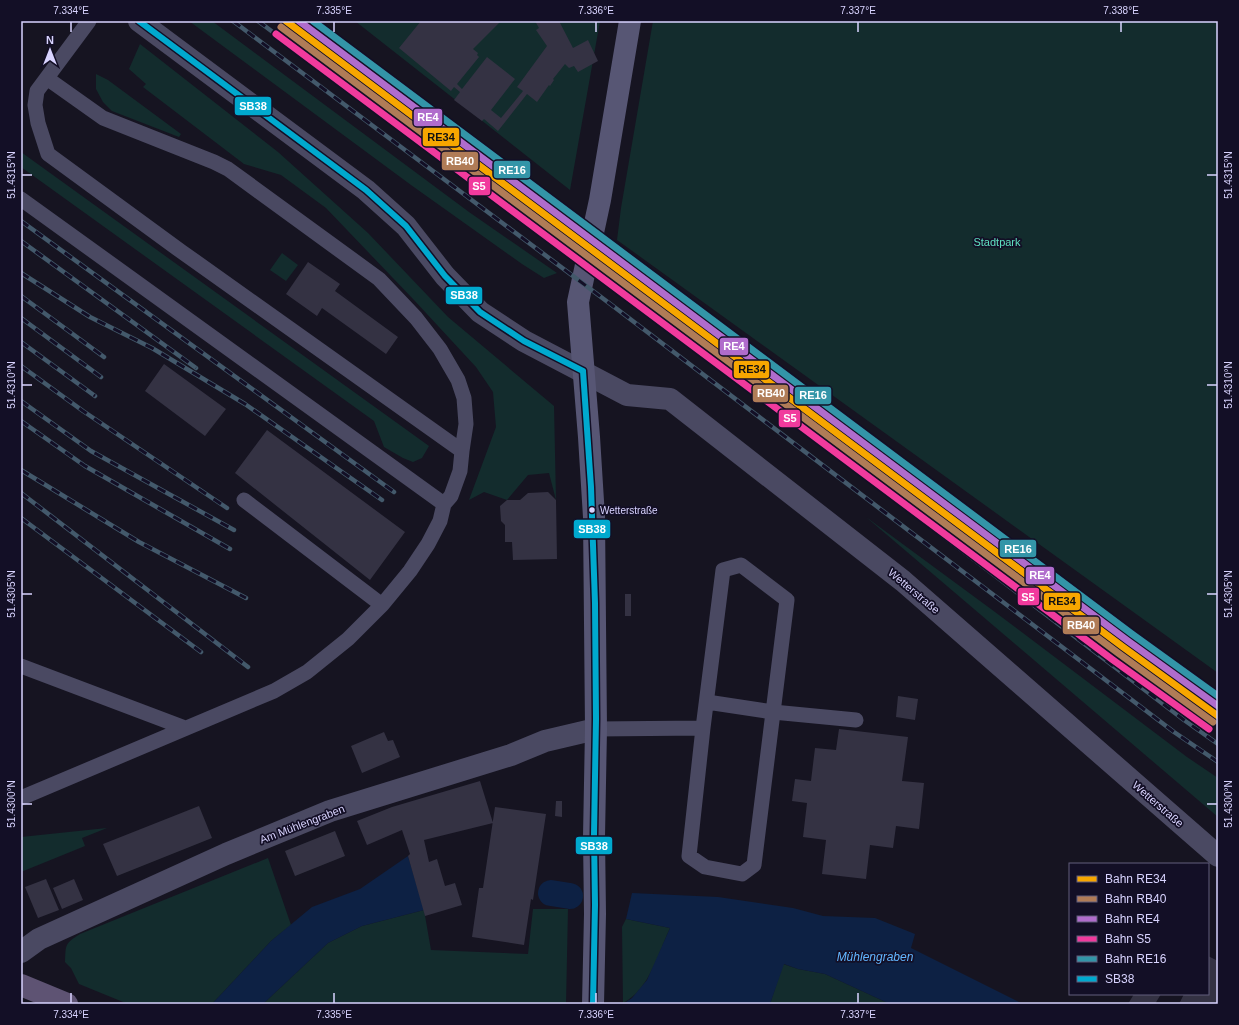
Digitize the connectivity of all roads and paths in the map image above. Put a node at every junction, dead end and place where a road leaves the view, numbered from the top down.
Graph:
1 (89, 21) edge
2 (139, 21) edge
3 (630, 21) edge
4 (48, 79) junction
5 (21, 199) edge
6 (583, 371) junction
7 (462, 451) junction
8 (244, 500) dead end
9 (444, 504) junction
10 (382, 605) junction
11 (21, 666) edge
12 (707, 702) junction
13 (773, 712) junction
14 (856, 720) dead end
15 (185, 728) junction
16 (703, 728) junction
17 (596, 729) junction
18 (21, 798) edge
19 (1218, 856) edge
20 (21, 952) edge
21 (21, 985) edge
22 (67, 1004) edge
23 (593, 1004) edge

1 - 4 lane
2 - 6 street, Wetterstraße
3 - 6 main road
4 - 7 lane
4 - 7 lane
5 - 9 lane
6 - 17 main road
6 - 19 street, Wetterstraße
7 - 9 lane
8 - 10 lane
9 - 10 lane
10 - 15 lane
11 - 15 lane
12 - 13 lane
12 - 13 lane
12 - 16 lane
13 - 14 lane
13 - 16 lane
15 - 18 lane
16 - 17 lane
17 - 20 street, Am Mühlengraben
17 - 23 main road
21 - 22 main road

